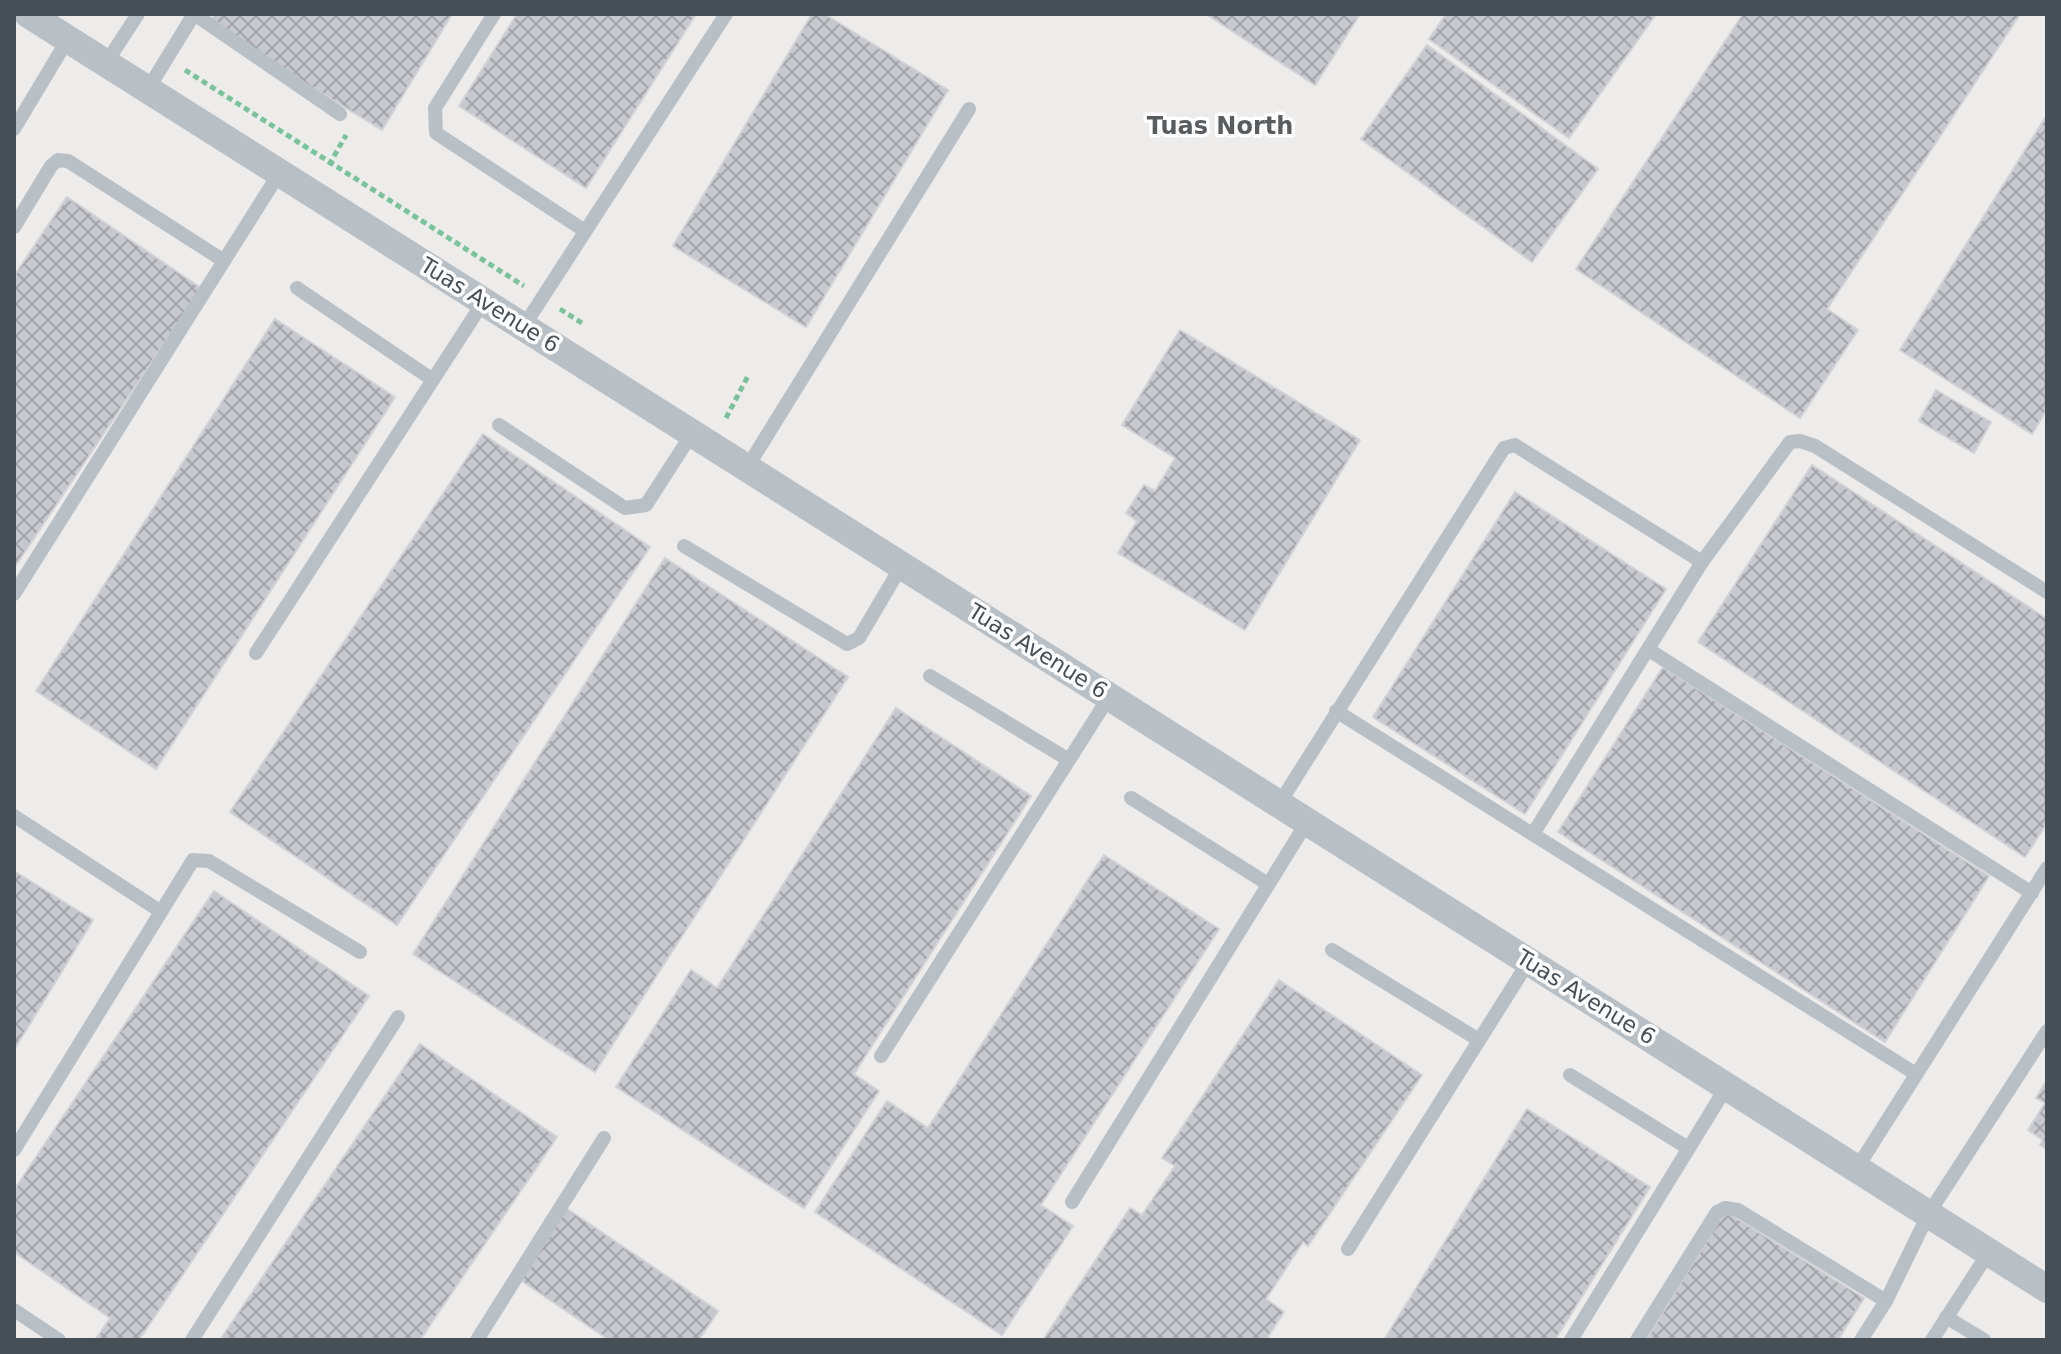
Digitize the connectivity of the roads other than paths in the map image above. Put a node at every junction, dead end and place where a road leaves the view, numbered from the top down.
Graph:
1 (28, 14) edge
2 (138, 14) edge
3 (194, 14) edge
4 (494, 14) edge
5 (726, 14) edge
6 (68, 39) junction
7 (106, 63) junction
8 (148, 89) junction
9 (969, 109) dead end
10 (340, 114) dead end
11 (15, 123) edge
12 (280, 172) junction
13 (14, 227) edge
14 (585, 231) junction
15 (224, 261) junction
16 (297, 288) dead end
17 (484, 301) junction
18 (524, 326) junction
19 (433, 380) junction
20 (499, 425) dead end
21 (702, 438) junction
22 (748, 466) junction
23 (684, 546) dead end
24 (1702, 562) junction
25 (902, 565) junction
26 (2047, 592) edge
27 (14, 594) edge
28 (1649, 650) junction
29 (256, 653) dead end
30 (930, 676) dead end
31 (1109, 697) junction
32 (1336, 711) junction
33 (1069, 760) junction
34 (1131, 798) dead end
35 (1279, 804) junction
36 (14, 816) edge
37 (1307, 822) junction
38 (1533, 834) junction
39 (2047, 868) edge
40 (1268, 884) junction
41 (2032, 893) junction
42 (160, 911) junction
43 (1332, 950) dead end
44 (360, 952) dead end
45 (1529, 961) junction
46 (398, 1017) dead end
47 (2047, 1031) edge
48 (1479, 1040) junction
49 (881, 1056) dead end
50 (1916, 1074) junction
51 (1570, 1075) dead end
52 (1727, 1086) junction
53 (604, 1138) dead end
54 (1688, 1148) junction
55 (14, 1150) edge
56 (1857, 1168) junction
57 (1072, 1202) dead end
58 (1929, 1213) junction
59 (1348, 1249) dead end
60 (1989, 1252) junction
61 (2047, 1289) edge
62 (1886, 1301) junction
63 (14, 1310) edge
64 (1946, 1317) junction
65 (59, 1340) edge
66 (192, 1340) edge
67 (477, 1340) edge
68 (1571, 1340) edge
69 (1637, 1340) edge
70 (1861, 1340) edge
71 (1932, 1340) edge
72 (1984, 1340) edge

1 - 6 street, Tuas Avenue 6
2 - 7 lane
3 - 8 lane
3 - 10 lane
4 - 14 lane
5 - 14 lane
6 - 7 street, Tuas Avenue 6
6 - 11 lane
7 - 8 street, Tuas Avenue 6
8 - 12 street, Tuas Avenue 6
9 - 22 lane
12 - 15 lane
12 - 17 street, Tuas Avenue 6
13 - 15 lane
14 - 18 lane
15 - 27 lane
16 - 19 lane
17 - 18 street, Tuas Avenue 6
17 - 19 lane
18 - 21 street, Tuas Avenue 6
19 - 29 lane
20 - 21 lane
21 - 22 street, Tuas Avenue 6
22 - 25 street, Tuas Avenue 6
23 - 25 lane
24 - 26 lane
24 - 28 lane
24 - 32 lane
25 - 31 street, Tuas Avenue 6
28 - 38 lane
28 - 41 lane
30 - 33 lane
31 - 33 lane
31 - 35 street, Tuas Avenue 6
32 - 35 lane
32 - 38 lane
33 - 49 lane
34 - 40 lane
35 - 37 street, Tuas Avenue 6
36 - 42 lane
37 - 40 lane
37 - 45 street, Tuas Avenue 6
38 - 50 lane
39 - 41 lane
40 - 57 lane
41 - 50 lane
42 - 44 lane
42 - 55 lane
43 - 48 lane
45 - 48 lane
45 - 52 street, Tuas Avenue 6
46 - 66 lane
47 - 58 lane
48 - 59 lane
50 - 56 lane
51 - 54 lane
52 - 54 lane
52 - 56 street, Tuas Avenue 6
53 - 67 lane
54 - 68 lane
56 - 58 street, Tuas Avenue 6
58 - 60 street, Tuas Avenue 6
58 - 62 lane
60 - 61 street, Tuas Avenue 6
60 - 64 lane
62 - 69 lane
62 - 70 lane
63 - 65 lane
64 - 71 lane
64 - 72 lane

